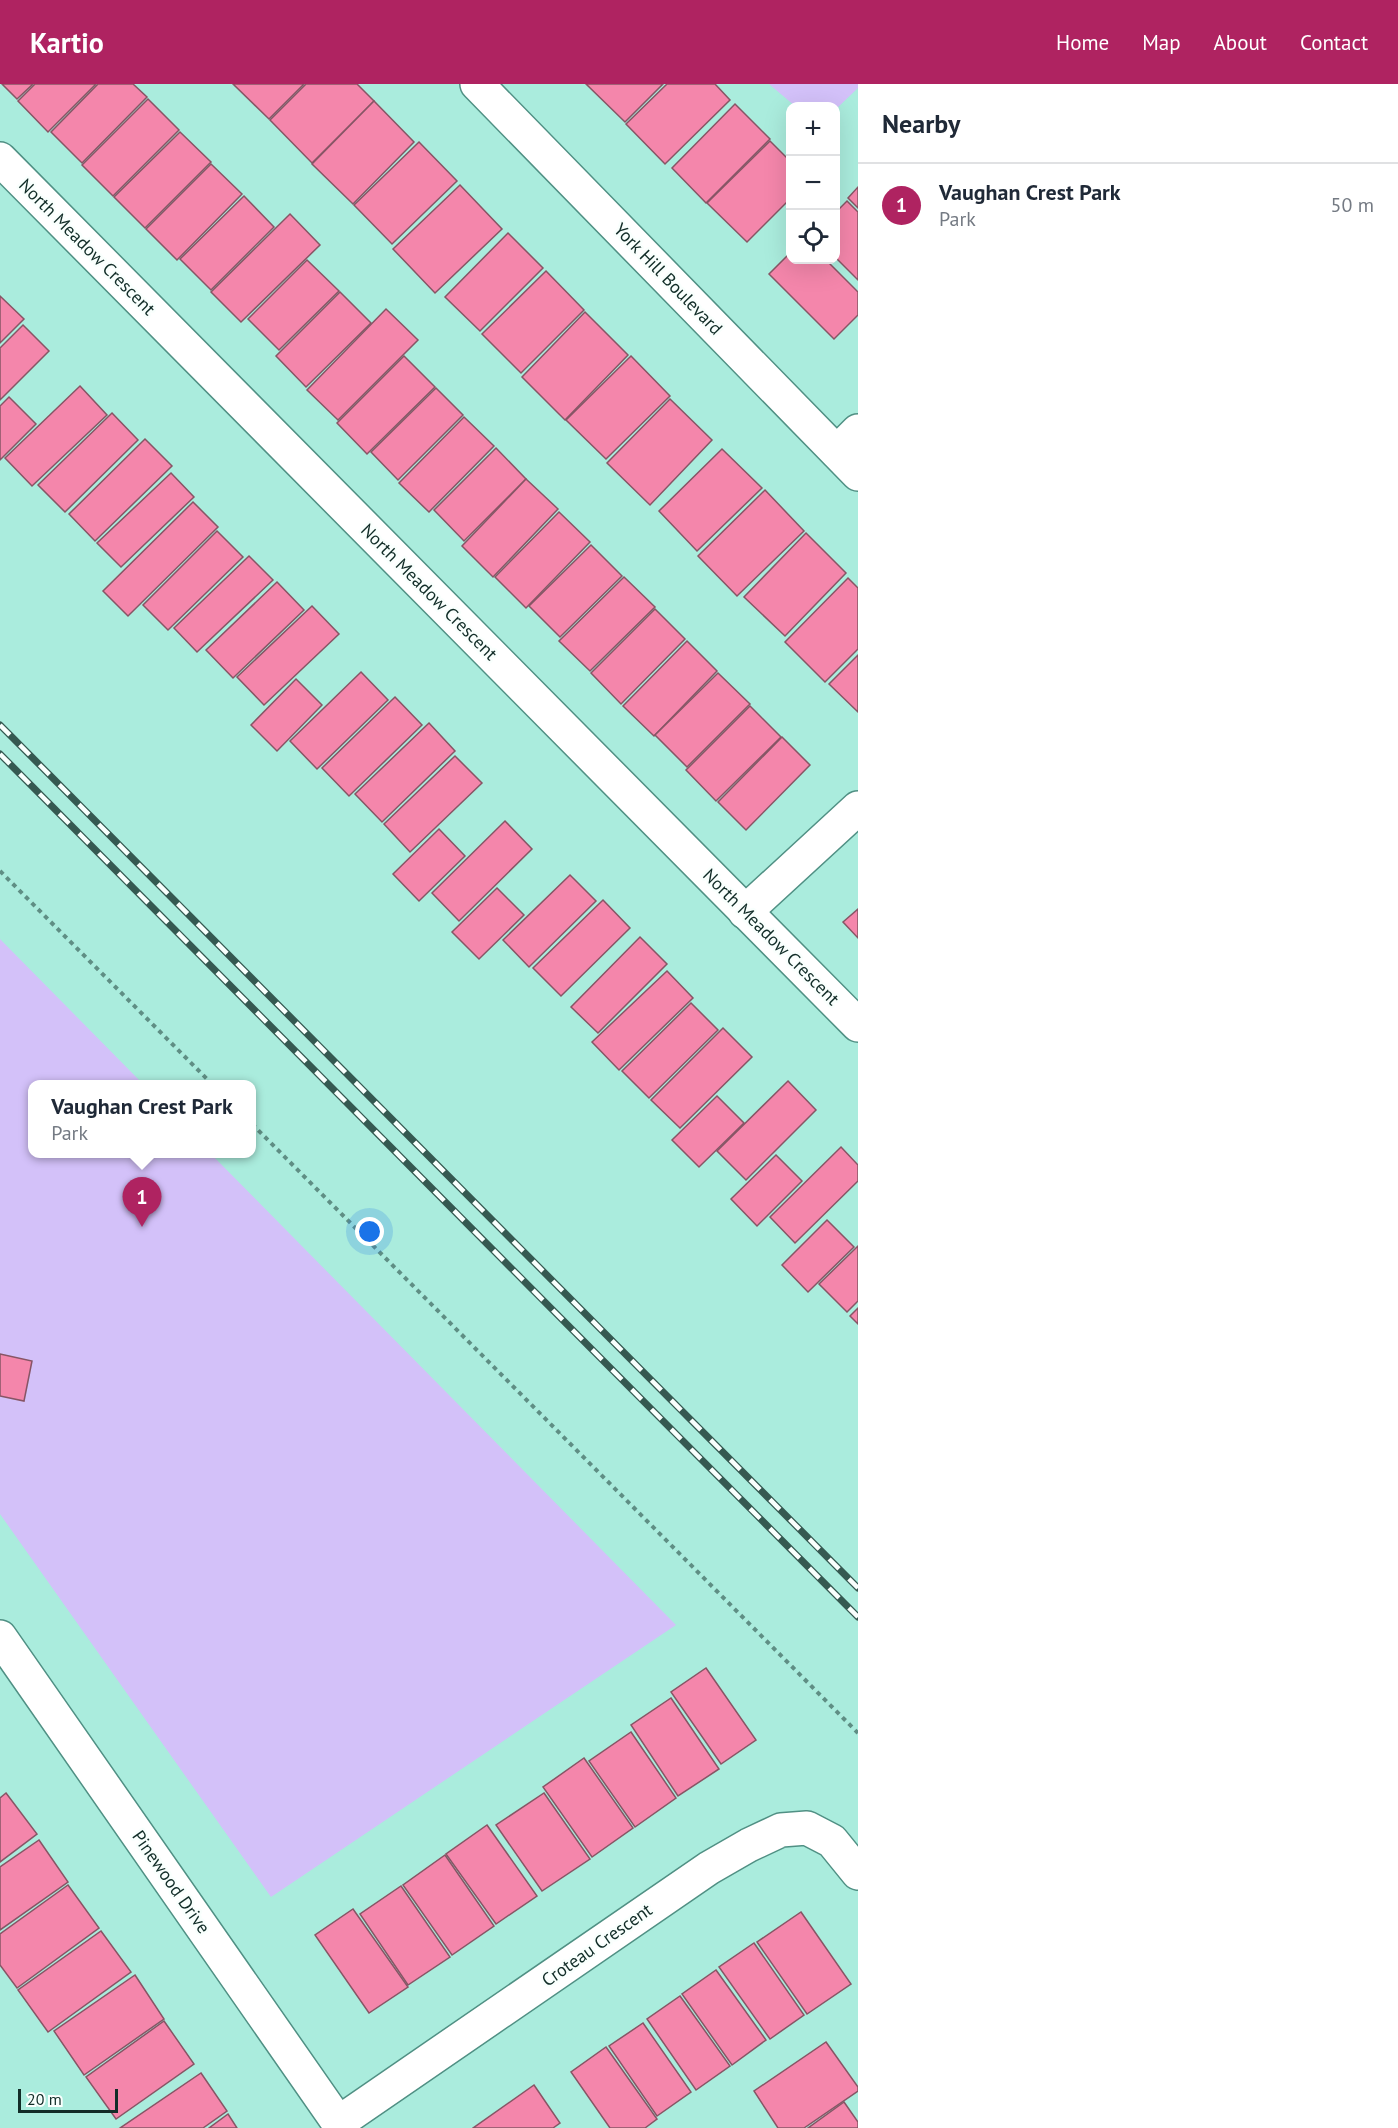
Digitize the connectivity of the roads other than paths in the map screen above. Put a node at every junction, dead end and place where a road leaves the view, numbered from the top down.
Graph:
1 (477, 84) edge
2 (0, 159) edge
3 (851, 452) edge
4 (858, 808) edge
5 (745, 912) junction
6 (858, 1025) edge
7 (0, 1637) edge
8 (858, 1873) edge
9 (340, 2125) edge

1 - 3 street, York Hill Boulevard
2 - 5 street, North Meadow Crescent
4 - 5 street
5 - 6 street, North Meadow Crescent
7 - 9 street, Pinewood Drive
8 - 9 street, Croteau Crescent

